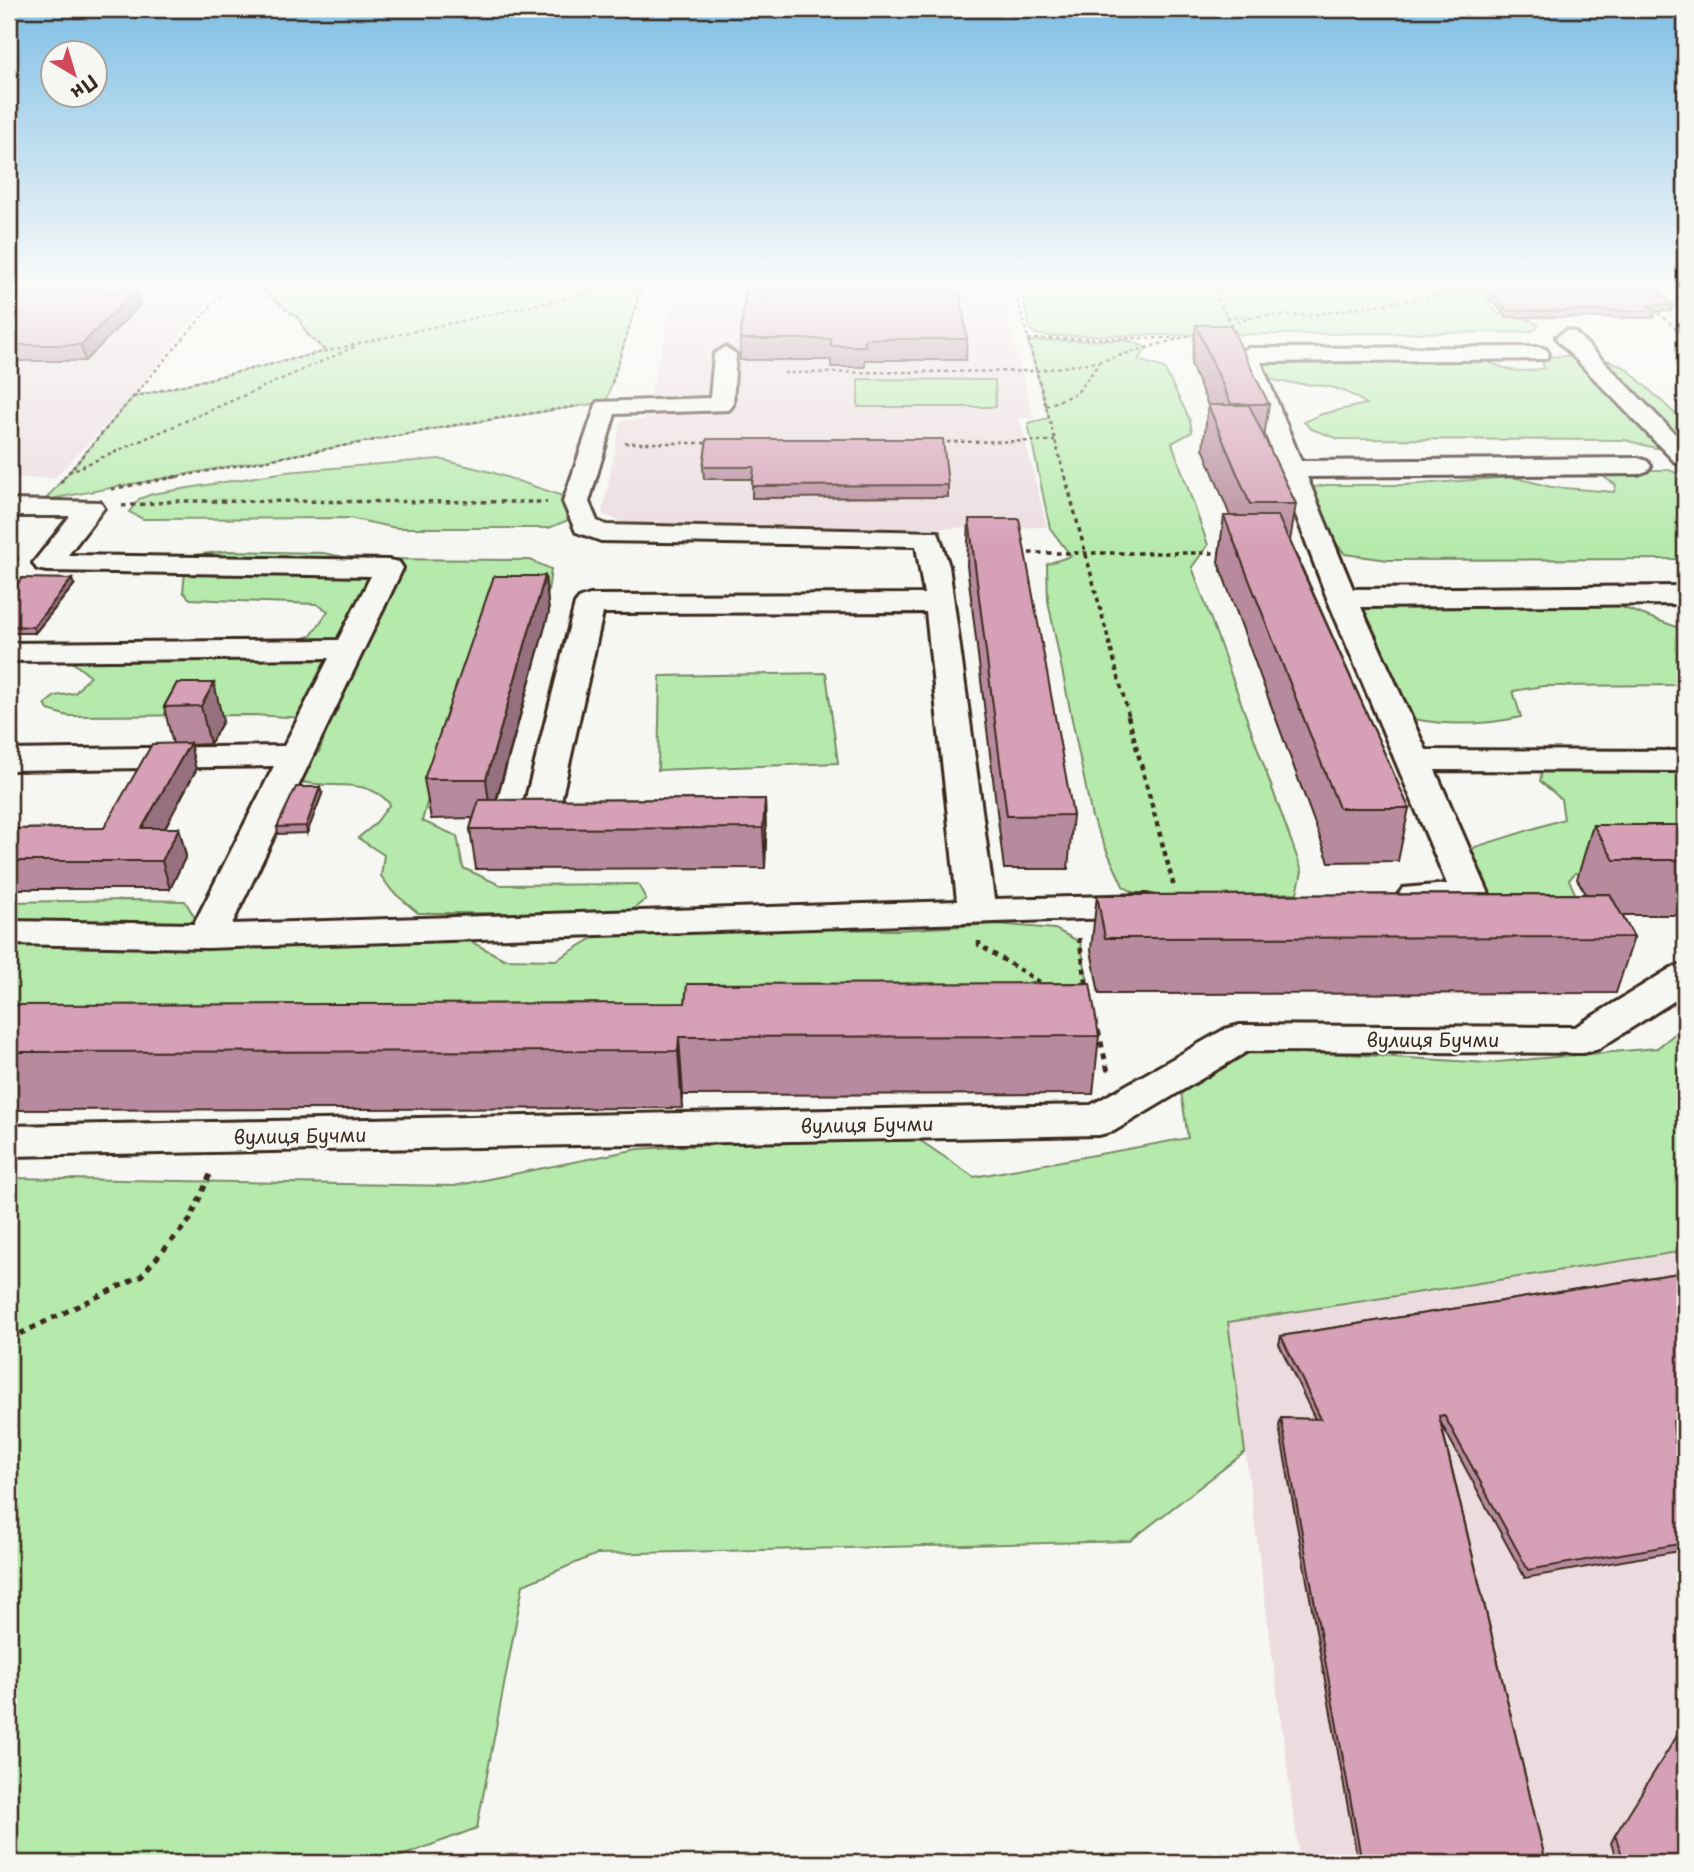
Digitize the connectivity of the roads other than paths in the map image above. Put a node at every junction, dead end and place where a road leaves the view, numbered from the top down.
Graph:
1 (723, 373) edge
2 (1254, 373) edge
3 (1602, 373) edge
4 (1685, 458) edge
5 (1638, 466) dead end
6 (1292, 469) junction
7 (23, 508) edge
8 (1685, 595) edge
9 (1342, 598) junction
10 (940, 603) junction
11 (349, 649) junction
12 (9, 652) edge
13 (296, 756) junction
14 (9, 760) edge
15 (1414, 760) junction
16 (1685, 761) edge
17 (540, 814) edge
18 (1387, 897) edge
19 (1179, 904) edge
20 (977, 911) junction
21 (9, 933) edge
22 (207, 936) junction
23 (1685, 977) edge
24 (9, 1141) edge

1 - 10 street
2 - 6 street
3 - 4 street
5 - 6 street
6 - 9 street
7 - 11 street
8 - 9 street
9 - 15 street
10 - 17 street
10 - 20 street
11 - 12 street
11 - 13 street
13 - 14 street
13 - 22 street
15 - 16 street
15 - 18 street
19 - 20 street
20 - 22 street
21 - 22 street
23 - 24 street, вулиця Бучми

